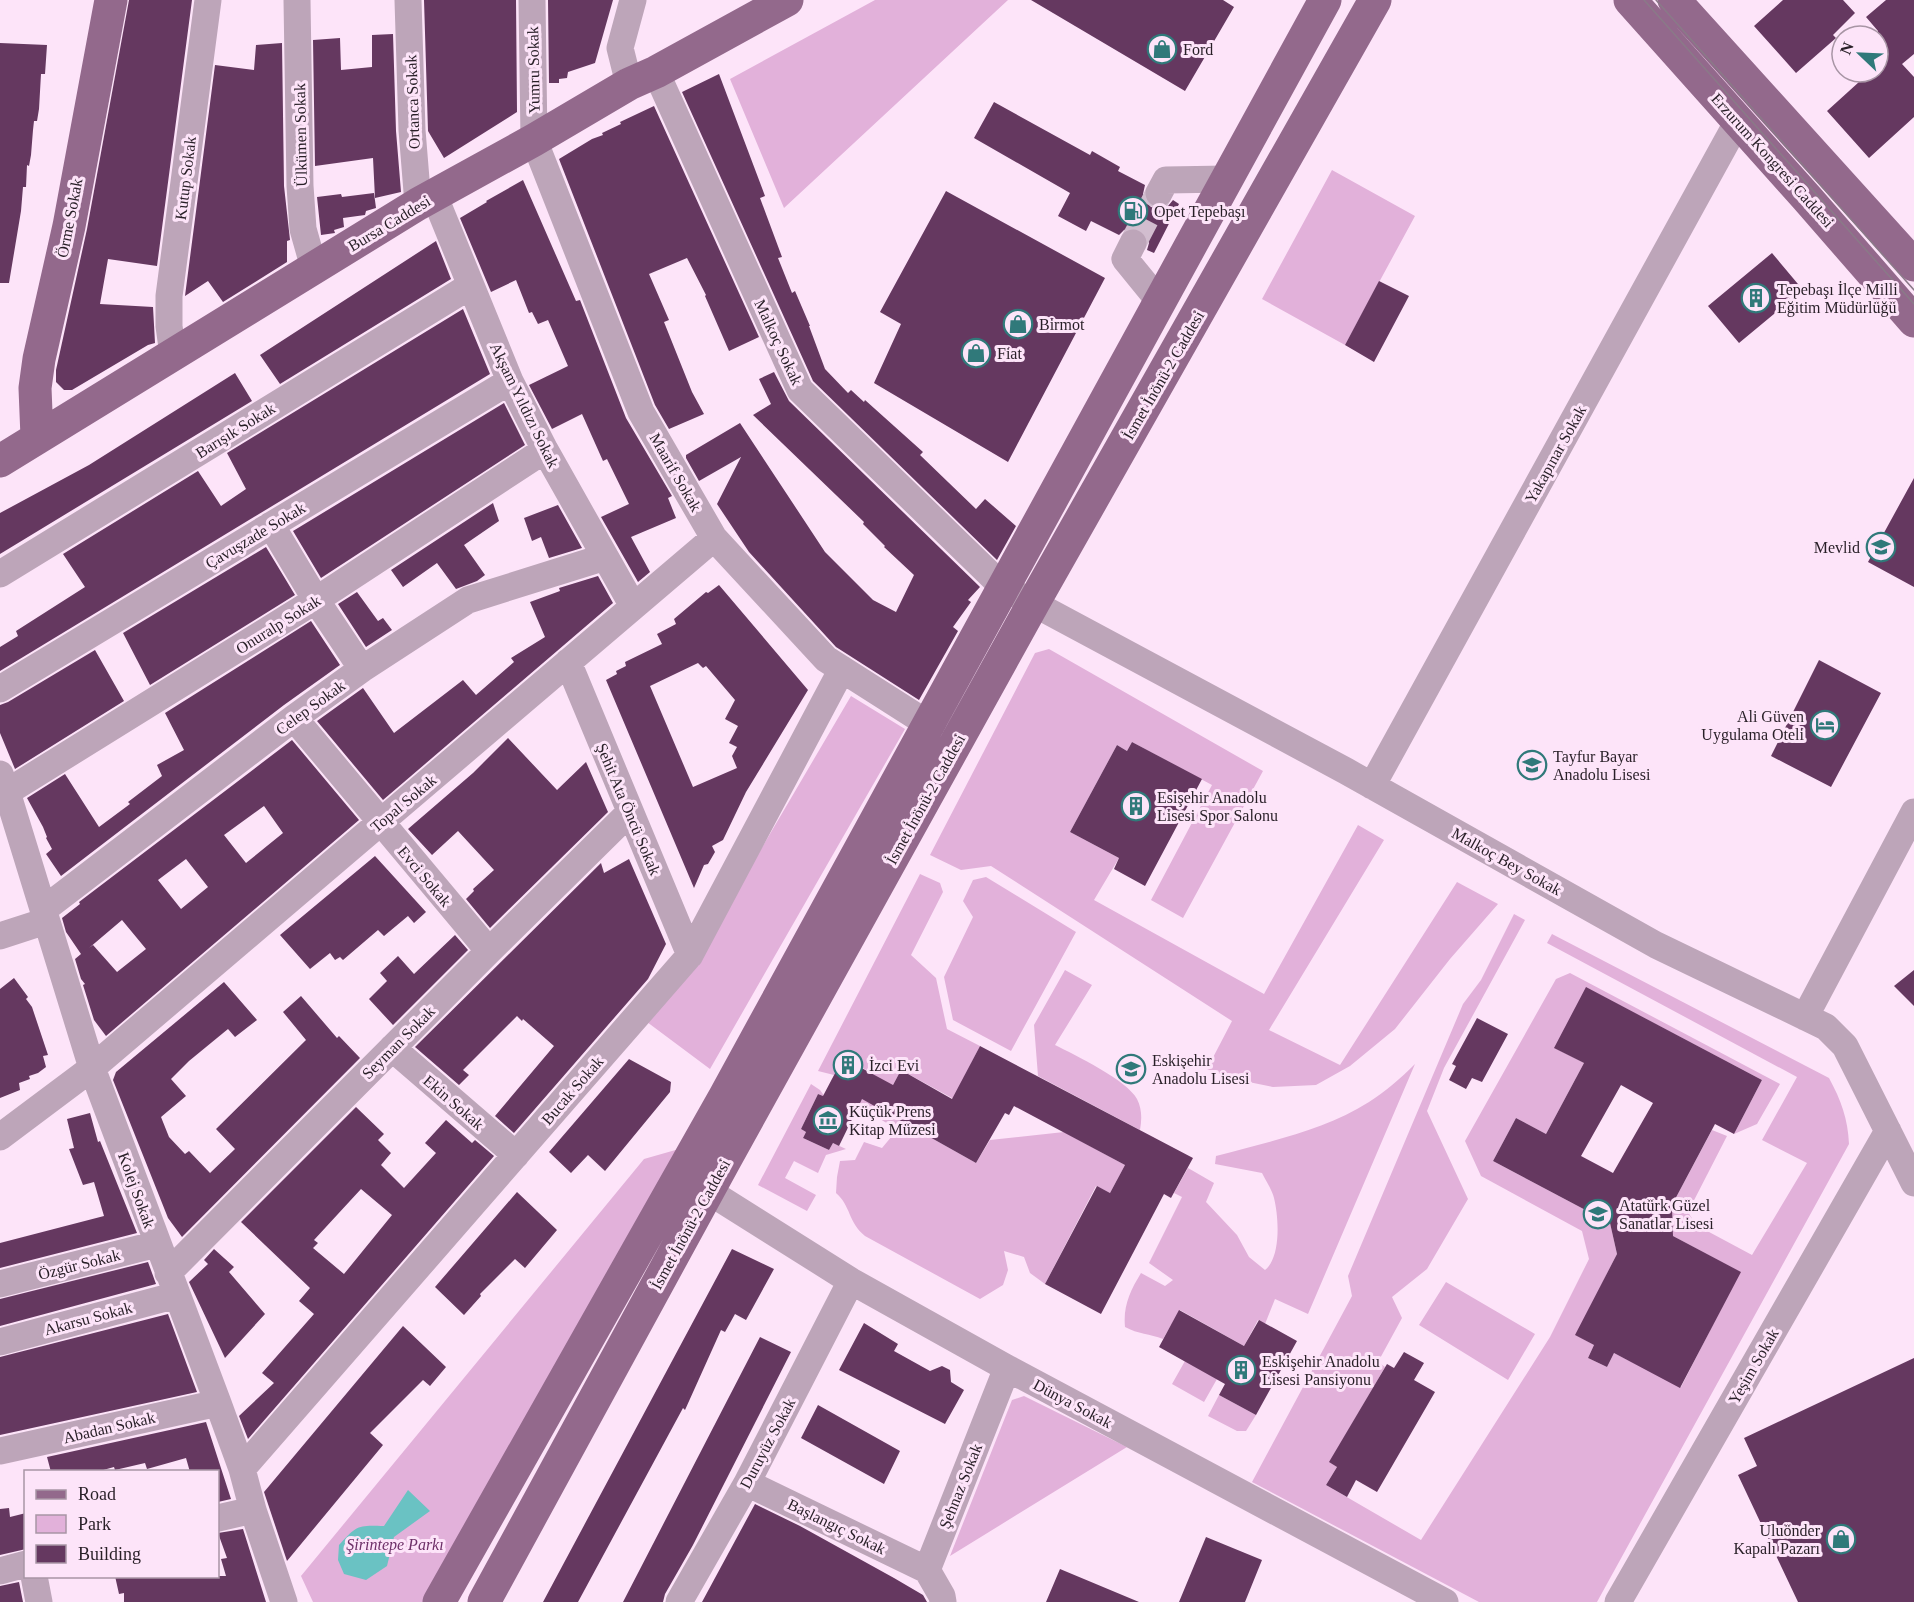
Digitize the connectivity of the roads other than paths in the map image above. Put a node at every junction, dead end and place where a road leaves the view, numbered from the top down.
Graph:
1 (111, 0) edge
2 (208, 0) edge
3 (297, 0) edge
4 (408, 0) edge
5 (532, 0) edge
6 (633, 0) edge
7 (787, 0) edge
8 (1326, 0) edge
9 (1376, 0) edge
10 (1630, 0) edge
11 (1674, 0) edge
12 (642, 78) junction
13 (1738, 122) junction
14 (534, 140) junction
15 (1227, 178) junction
16 (1159, 193) tunnel mouth
17 (426, 200) junction
18 (1133, 243) tunnel mouth
19 (1914, 265) edge
20 (314, 268) junction
21 (470, 286) junction
22 (1160, 302) junction
23 (1914, 321) edge
24 (173, 356) junction
25 (510, 381) junction
26 (37, 437) junction
27 (545, 450) junction
28 (0, 461) edge
29 (271, 525) junction
30 (714, 538) junction
31 (605, 557) junction
32 (0, 574) edge
33 (1003, 587) junction
34 (316, 600) junction
35 (1034, 602) junction
36 (633, 606) junction
37 (568, 662) junction
38 (362, 669) junction
39 (842, 669) junction
40 (0, 689) edge
41 (294, 718) junction
42 (928, 724) junction
43 (1372, 786) junction
44 (2, 787) edge
45 (630, 812) junction
46 (1914, 812) edge
47 (380, 823) junction
48 (28, 924) edge
49 (0, 944) edge
50 (489, 951) junction
51 (690, 955) junction
52 (1805, 1017) junction
53 (392, 1048) junction
54 (92, 1068) junction
55 (1888, 1131) junction
56 (0, 1137) edge
57 (516, 1155) junction
58 (1914, 1183) edge
59 (708, 1191) junction
60 (158, 1244) junction
61 (851, 1281) junction
62 (0, 1284) edge
63 (172, 1284) junction
64 (0, 1342) edge
65 (1007, 1368) junction
66 (218, 1402) junction
67 (0, 1451) edge
68 (242, 1469) junction
69 (747, 1483) junction
70 (253, 1510) junction
71 (219, 1518) edge
72 (24, 1564) edge
73 (0, 1570) edge
74 (927, 1570) junction
75 (34, 1578) edge
76 (39, 1602) edge
77 (284, 1602) edge
78 (439, 1602) edge
79 (484, 1602) edge
80 (679, 1602) edge
81 (943, 1602) edge
82 (1445, 1602) edge
83 (1618, 1602) edge

1 - 26 main road, Örme Sokak
2 - 24 street, Kutup Sokak
3 - 20 street, Ülkümen Sokak
4 - 17 street, Ortanca Sokak
5 - 14 street, Yumru Sokak
6 - 12 street, Malkoç Sokak
7 - 12 main road, Bursa Caddesi
8 - 15 main road, İsmet İnönü-2 Caddesi
9 - 35 main road, İsmet İnönü-2 Caddesi
10 - 13 main road, Erzurum Kongresi Caddesi
11 - 19 main road, Erzurum Kongresi Caddesi
12 - 14 main road, Bursa Caddesi
12 - 33 street, Malkoç Sokak
13 - 23 main road, Erzurum Kongresi Caddesi
13 - 43 street, Yakapınar Sokak
14 - 17 main road, Bursa Caddesi
14 - 30 street, Maarif Sokak
15 - 16 street
15 - 22 main road, İsmet İnönü-2 Caddesi
17 - 20 main road, Bursa Caddesi
17 - 21 street, Akşam Yıldızı Sokak
18 - 22 street
20 - 24 main road, Bursa Caddesi
21 - 25 street, Akşam Yıldızı Sokak
21 - 32 street, Barışık Sokak
22 - 33 main road, İsmet İnönü-2 Caddesi
24 - 26 main road, Bursa Caddesi
25 - 27 street, Akşam Yıldızı Sokak
25 - 29 street, Çavuşzade Sokak
26 - 28 main road, Bursa Caddesi
27 - 31 street, Akşam Yıldızı Sokak
27 - 34 street, Onuralp Sokak
29 - 34 street
29 - 40 street, Çavuşzade Sokak
30 - 36 street, Topal Sokak
30 - 39 street, Maarif Sokak
31 - 36 street, Akşam Yıldızı Sokak
31 - 38 street, Celep Sokak
33 - 35 street, Malkoç Sokak
33 - 42 main road, İsmet İnönü-2 Caddesi
34 - 38 street
34 - 44 street, Onuralp Sokak
35 - 43 street, Malkoç Bey Sokak
35 - 59 main road, İsmet İnönü-2 Caddesi
36 - 37 street, Topal Sokak
37 - 45 street, Şehit Ata Öncü Sokak
37 - 47 street, Topal Sokak
38 - 41 street, Celep Sokak
39 - 42 street, Maarif Sokak
39 - 51 street, Bucak Sokak
41 - 47 street, Evci Sokak
41 - 48 street, Celep Sokak
42 - 78 main road, İsmet İnönü-2 Caddesi
43 - 52 street, Malkoç Bey Sokak
44 - 48 street, Kolej Sokak
45 - 50 street, Seyman Sokak
45 - 51 street, Şehit Ata Öncü Sokak
46 - 52 street
47 - 50 street, Evci Sokak
47 - 54 street, Topal Sokak
48 - 49 street, Celep Sokak
48 - 54 street, Kolej Sokak
50 - 53 street, Seyman Sokak
51 - 57 street, Bucak Sokak
52 - 55 street, Malkoç Bey Sokak
53 - 57 street, Ekin Sokak
53 - 63 street, Seyman Sokak
54 - 56 street, Topal Sokak
54 - 60 street, Kolej Sokak
55 - 58 street, Malkoç Bey Sokak
55 - 83 street, Yeşim Sokak
57 - 68 street, Bucak Sokak
59 - 61 street, Dünya Sokak
59 - 79 main road, İsmet İnönü-2 Caddesi
60 - 62 street, Özgür Sokak
60 - 63 street, Kolej Sokak
61 - 65 street, Dünya Sokak
61 - 69 street, Duruyüz Sokak
63 - 64 street, Akarsu Sokak
63 - 66 street, Kolej Sokak
65 - 74 street, Şehnaz Sokak
65 - 82 street, Dünya Sokak
66 - 67 street, Abadan Sokak
66 - 68 street, Kolej Sokak
68 - 70 street, Kolej Sokak
69 - 74 street, Başlangıç Sokak
69 - 80 street, Duruyüz Sokak
70 - 71 street
70 - 77 street, Kolej Sokak
72 - 73 street
74 - 81 street
75 - 76 street

